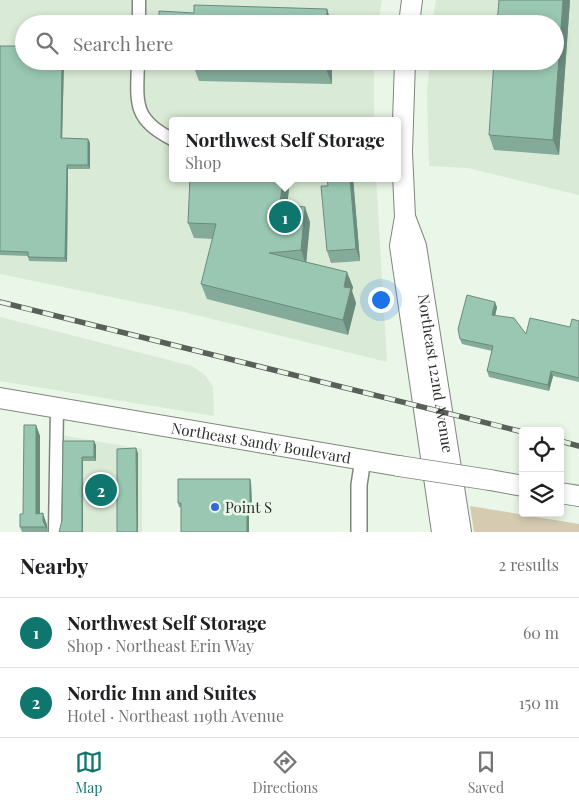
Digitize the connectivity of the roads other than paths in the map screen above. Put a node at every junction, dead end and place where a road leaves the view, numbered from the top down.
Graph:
1 (139, 0) edge
2 (412, 0) edge
3 (139, 15) edge
4 (410, 15) edge
5 (138, 70) edge
6 (405, 70) edge
7 (401, 134) edge
8 (169, 138) edge
9 (401, 165) edge
10 (405, 217) junction
11 (0, 398) edge
12 (57, 408) junction
13 (363, 459) junction
14 (519, 485) edge
15 (564, 494) edge
16 (579, 496) edge
17 (55, 532) edge
18 (359, 532) edge
19 (442, 532) edge
20 (461, 532) edge

1 - 3 street
2 - 4 main road
5 - 8 street
6 - 7 main road, Northeast 122nd Avenue
9 - 10 main road, Northeast 122nd Avenue
10 - 19 main road, Northeast 122nd Avenue
10 - 20 main road, Northeast 122nd Avenue
11 - 12 main road, Northeast Sandy Boulevard
12 - 13 main road, Northeast Sandy Boulevard
12 - 17 street
13 - 14 main road, Northeast Sandy Boulevard, bridge
13 - 18 street
15 - 16 main road

